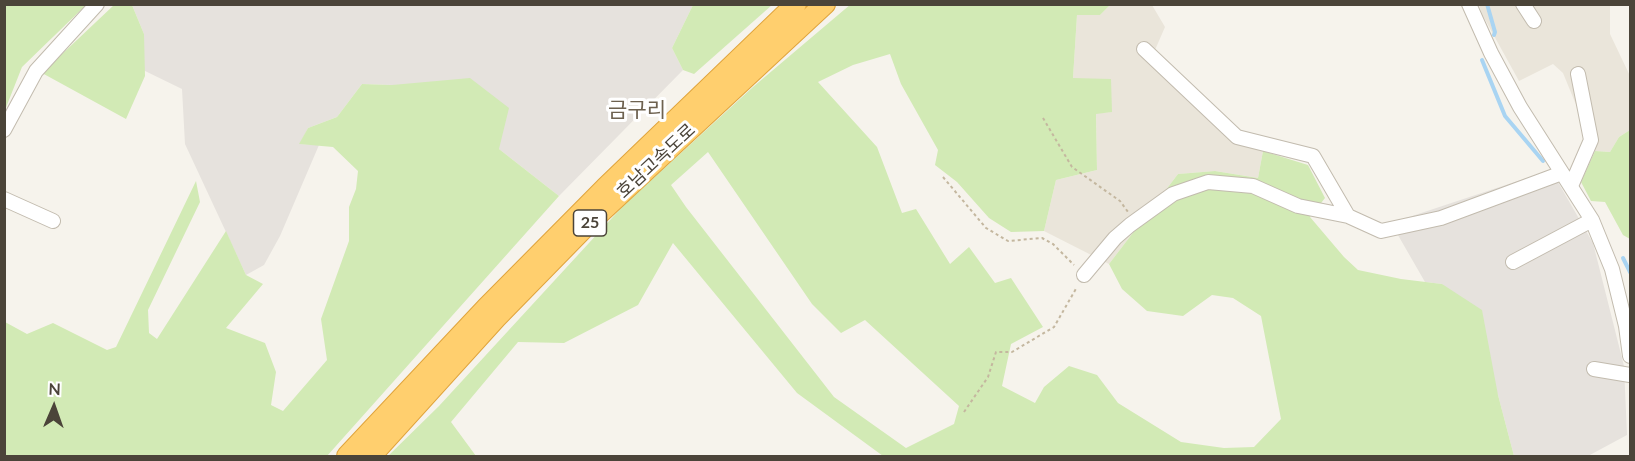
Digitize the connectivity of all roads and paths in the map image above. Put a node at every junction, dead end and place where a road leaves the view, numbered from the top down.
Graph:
1 (97, 4) edge
2 (796, 4) edge
3 (825, 4) edge
4 (1469, 4) edge
5 (1523, 4) edge
6 (1534, 21) dead end
7 (1144, 49) dead end
8 (1578, 74) dead end
9 (1043, 118) dead end
10 (4, 129) edge
11 (1562, 173) junction
12 (942, 177) dead end
13 (1571, 186) junction
14 (4, 199) edge
15 (1348, 216) junction
16 (1592, 220) junction
17 (53, 221) dead end
18 (1136, 221) junction
19 (1513, 262) dead end
20 (1084, 275) junction
21 (1630, 356) edge
22 (1594, 369) dead end
23 (1630, 375) edge
24 (964, 412) dead end
25 (347, 456) edge
26 (371, 456) edge

1 - 10 street
2 - 25 highway, 호남고속도로 / 25
3 - 26 highway, 호남고속도로 / 25
4 - 11 street
5 - 6 street
7 - 15 street
8 - 13 street
9 - 18 path
11 - 13 street
11 - 15 street
12 - 20 path
13 - 16 street
14 - 17 street
15 - 18 street
16 - 19 street
16 - 21 street
18 - 20 street
20 - 24 path
22 - 23 street

